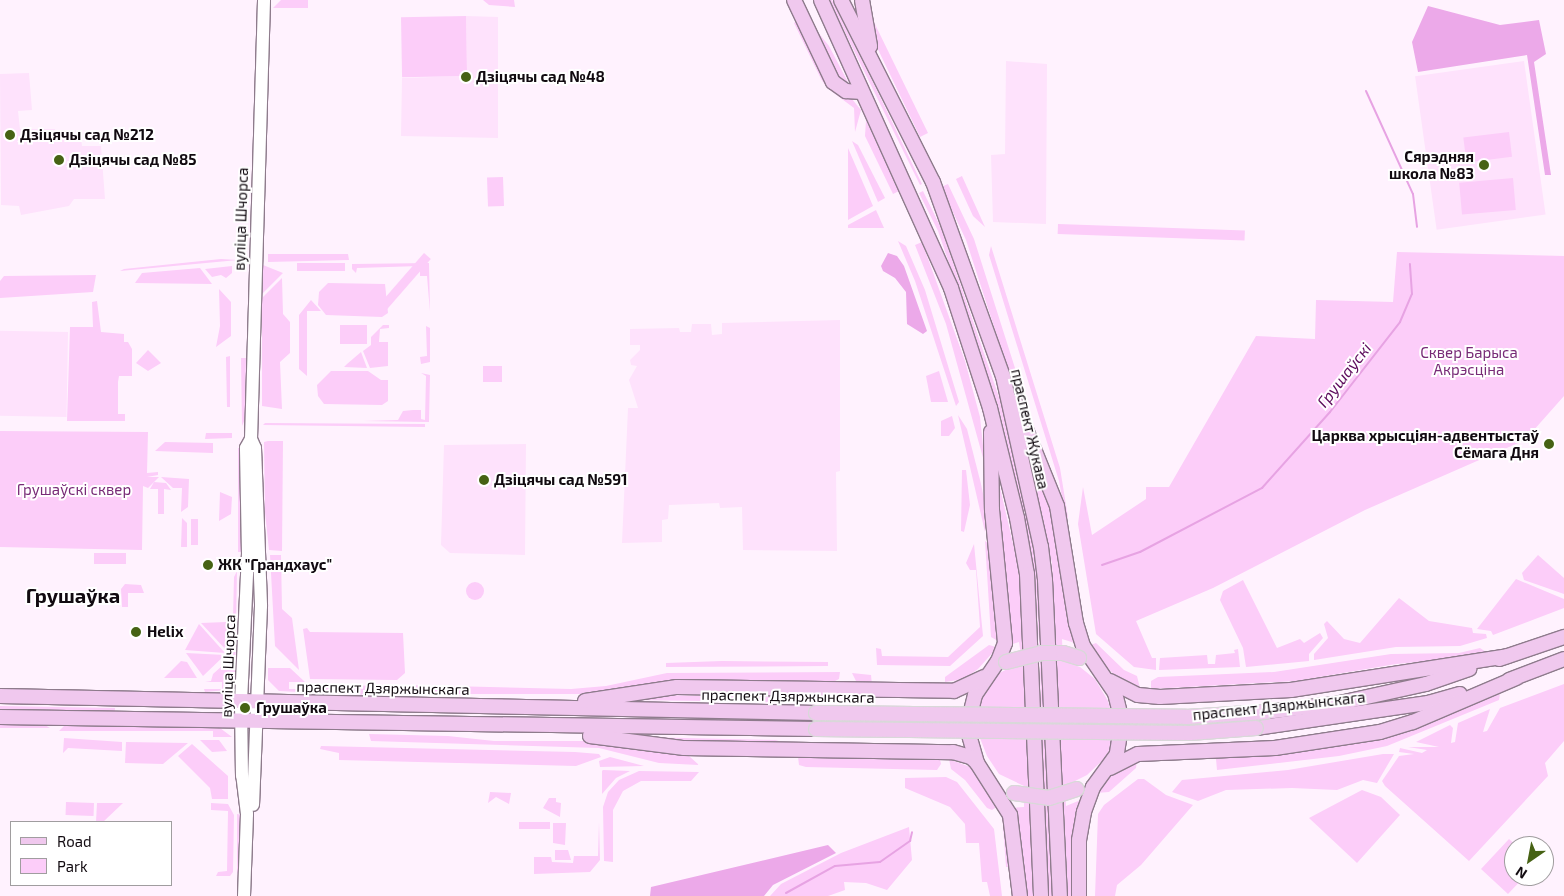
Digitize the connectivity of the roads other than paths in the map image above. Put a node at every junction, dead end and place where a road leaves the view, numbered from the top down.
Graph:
1 (264, 0) edge
2 (794, 0) edge
3 (842, 0) edge
4 (861, 0) edge
5 (822, 2) edge
6 (802, 16) junction
7 (872, 59) junction
8 (862, 92) junction
9 (1003, 376) junction
10 (990, 408) junction
11 (251, 438) junction
12 (1564, 637) edge
13 (1507, 656) junction
14 (1564, 659) edge
15 (988, 674) junction
16 (1103, 675) junction
17 (1516, 678) junction
18 (0, 696) edge
19 (241, 702) junction
20 (257, 703) junction
21 (539, 707) junction
22 (0, 717) edge
23 (248, 722) junction
24 (540, 727) junction
25 (977, 763) junction
26 (1102, 774) junction
27 (988, 778) junction
28 (244, 896) edge
29 (250, 896) edge
30 (1020, 896) edge
31 (1040, 896) edge
32 (1060, 896) edge
33 (1079, 896) edge

1 - 11 main road, вуліца Шчорса
2 - 6 main road
3 - 4 main road
3 - 7 main road, праспект Жукава
4 - 7 main road
5 - 6 main road
5 - 8 main road
6 - 8 main road
7 - 9 main road, праспект Жукава
8 - 10 main road
9 - 16 main road
9 - 32 main road, праспект Жукава
10 - 15 main road
10 - 31 main road
11 - 19 main road, вуліца Шчорса
11 - 20 main road, вуліца Шчорса
12 - 13 main road, праспект Дзяржынскага
13 - 16 main road
13 - 21 main road, праспект Дзяржынскага, bridge
14 - 17 main road, праспект Дзяржынскага
15 - 16 main road, bridge
15 - 21 main road
15 - 25 main road
16 - 26 main road
17 - 24 main road, праспект Дзяржынскага, bridge
17 - 26 main road
18 - 19 main road, праспект Дзяржынскага
19 - 20 main road, праспект Дзяржынскага
19 - 23 main road, вуліца Шчорса
20 - 21 main road, праспект Дзяржынскага
20 - 23 main road, вуліца Шчорса
22 - 23 main road, праспект Дзяржынскага
23 - 24 main road, праспект Дзяржынскага
23 - 28 main road, вуліца Шчорса
23 - 29 main road, вуліца Шчорса
24 - 25 main road
25 - 27 main road
26 - 27 main road, bridge
26 - 33 main road
27 - 30 main road

